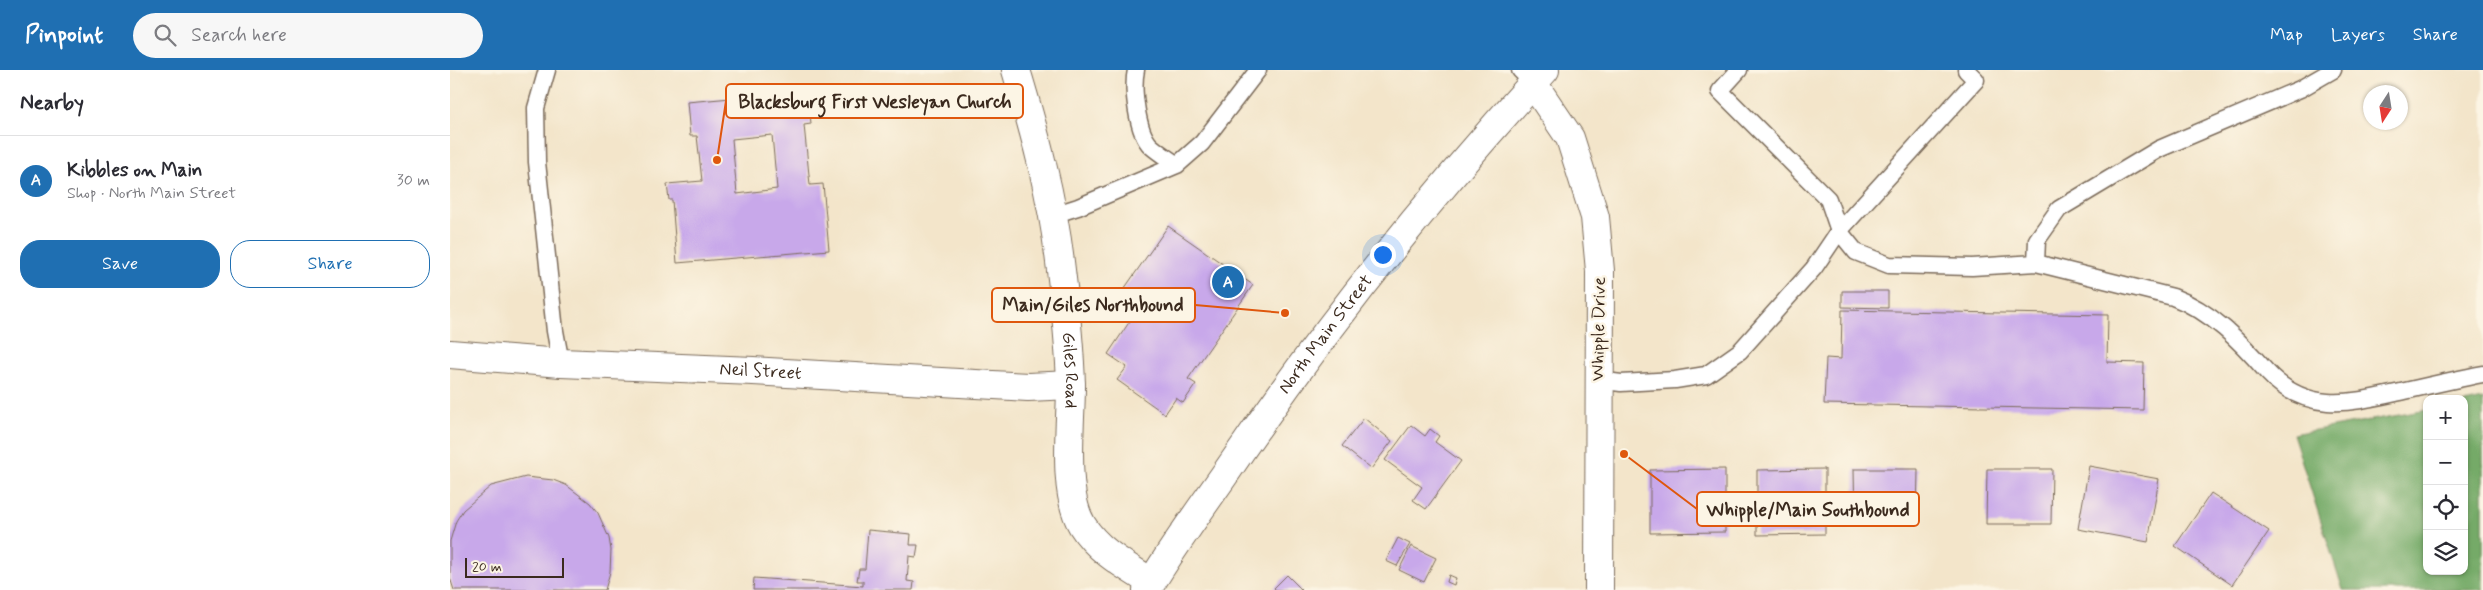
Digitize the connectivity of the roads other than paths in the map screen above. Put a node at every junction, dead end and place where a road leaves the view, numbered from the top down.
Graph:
1 (547, 70) edge
2 (1016, 70) edge
3 (1136, 70) edge
4 (1258, 70) edge
5 (1739, 70) edge
6 (1966, 70) edge
7 (2333, 70) edge
8 (1533, 74) edge
9 (1177, 164) junction
10 (1053, 215) junction
11 (1839, 232) junction
12 (2036, 263) junction
13 (450, 354) edge
14 (561, 363) junction
15 (2483, 374) edge
16 (1598, 380) junction
17 (1071, 385) junction
18 (1149, 586) edge
19 (1599, 590) edge

1 - 14 lane
2 - 10 street, Giles Road
3 - 9 lane
4 - 9 lane
5 - 11 lane
6 - 11 lane
7 - 12 lane
8 - 16 street, Whipple Drive
8 - 18 street, North Main Street
9 - 10 lane
10 - 17 street, Giles Road
11 - 12 lane
11 - 16 lane
12 - 15 lane
13 - 14 street, Neil Street
14 - 17 street, Neil Street
16 - 19 street, Whipple Drive
17 - 18 street, Giles Road

